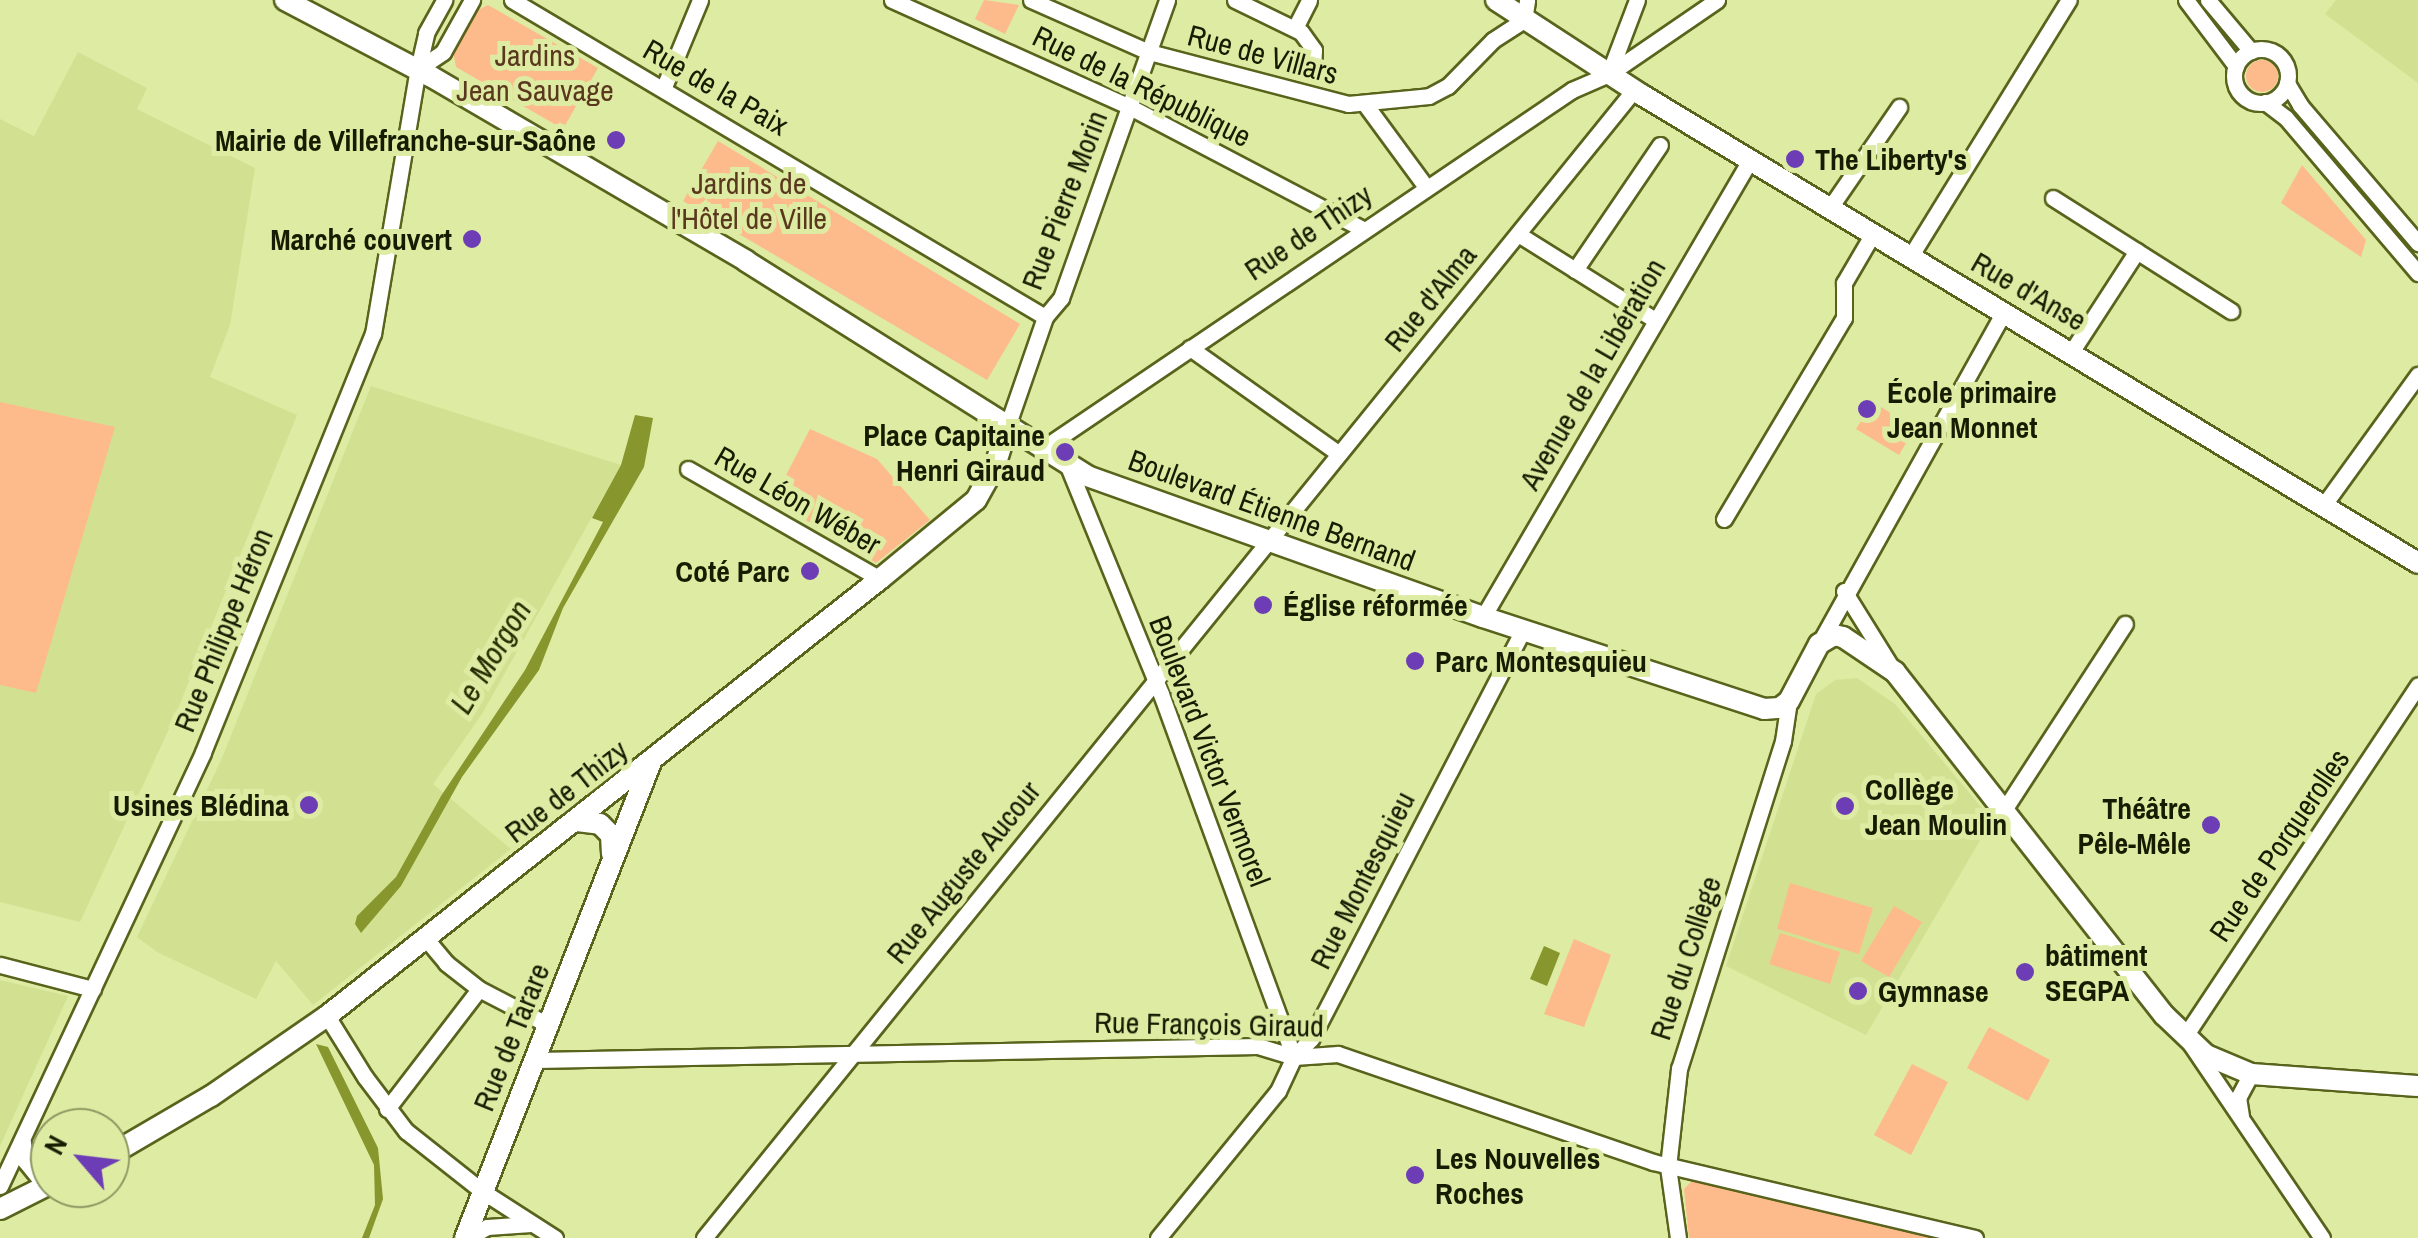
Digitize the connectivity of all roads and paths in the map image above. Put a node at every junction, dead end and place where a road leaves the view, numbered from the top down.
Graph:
1 (285, 0) edge
2 (444, 0) edge
3 (472, 0) edge
4 (512, 0) edge
5 (700, 0) edge
6 (892, 0) edge
7 (942, 0) edge
8 (1031, 0) edge
9 (1167, 0) edge
10 (1235, 0) edge
11 (1309, 0) edge
12 (1496, 0) edge
13 (1637, 0) edge
14 (1717, 0) edge
15 (2069, 0) edge
16 (2186, 0) edge
17 (2208, 0) edge
18 (1525, 10) edge
19 (934, 16) junction
20 (1296, 28) junction
21 (2252, 51) junction
22 (1150, 52) junction
23 (1313, 66) dead end
24 (2236, 66) junction
25 (418, 69) junction
26 (1609, 74) junction
27 (2288, 83) junction
28 (664, 87) junction
29 (1634, 90) junction
30 (2265, 102) junction
31 (1364, 104) junction
32 (1898, 107) dead end
33 (1130, 108) junction
34 (1660, 145) dead end
35 (1750, 160) junction
36 (1426, 187) junction
37 (2053, 198) dead end
38 (1830, 209) junction
39 (1364, 230) junction
40 (1518, 234) junction
41 (1872, 235) junction
42 (2418, 243) edge
43 (2136, 252) junction
44 (1910, 257) junction
45 (1574, 270) junction
46 (2418, 273) edge
47 (2230, 310) dead end
48 (2004, 311) junction
49 (1045, 316) junction
50 (1656, 320) junction
51 (1190, 348) junction
52 (2072, 351) junction
53 (2418, 376) edge
54 (2412, 396) edge
55 (1008, 424) junction
56 (1045, 448) junction
57 (1338, 453) junction
58 (1068, 466) junction
59 (688, 469) dead end
60 (2323, 506) junction
61 (1724, 520) dead end
62 (1266, 540) junction
63 (2418, 564) edge
64 (880, 579) junction
65 (1844, 592) junction
66 (1483, 617) junction
67 (2125, 624) dead end
68 (1523, 630) junction
69 (1818, 644) junction
70 (1895, 672) junction
71 (1154, 678) junction
72 (2418, 685) edge
73 (1789, 701) junction
74 (651, 762) junction
75 (2004, 810) junction
76 (577, 821) junction
77 (613, 858) junction
78 (427, 940) junction
79 (0, 966) edge
80 (479, 988) junction
81 (93, 989) junction
82 (327, 1016) junction
83 (550, 1026) junction
84 (2185, 1036) junction
85 (852, 1053) junction
86 (1294, 1057) junction
87 (536, 1060) junction
88 (2241, 1070) junction
89 (2418, 1086) edge
90 (387, 1109) junction
91 (2241, 1120) junction
92 (22, 1138) junction
93 (130, 1143) edge
94 (30, 1167) edge
95 (1668, 1167) junction
96 (0, 1186) edge
97 (482, 1190) junction
98 (30, 1194) edge
99 (0, 1208) edge
100 (534, 1224) junction
101 (467, 1238) edge
102 (555, 1238) edge
103 (704, 1238) edge
104 (1158, 1238) edge
105 (1678, 1238) edge
106 (1975, 1238) edge
107 (2322, 1238) edge

1 - 25 main road, Boulevard Étienne Bernand
2 - 25 street, Rue Philippe Héron
3 - 25 street
4 - 28 street, Rue de la Paix
5 - 28 street
6 - 19 street, Rue de la République
7 - 19 street
8 - 22 street, Rue de Villars
9 - 22 street, Rue Pierre Morin
10 - 20 street
11 - 20 street
12 - 18 main road, Rue d'Anse
13 - 26 street
14 - 26 street, Rue de Thizy
15 - 44 street
16 - 24 street
17 - 21 street
18 - 26 main road, Rue d'Anse
18 - 31 street, Rue de Villars
19 - 33 street, Rue de la République
20 - 23 street
21 - 24 street
21 - 27 street
22 - 31 street, Rue de Villars
22 - 33 street, Rue Pierre Morin
24 - 30 street
25 - 55 main road, Boulevard Étienne Bernand
25 - 81 street, Rue Philippe Héron
26 - 29 main road, Rue d'Anse
26 - 36 street, Rue de Thizy
27 - 30 street
27 - 42 street
28 - 49 street, Rue de la Paix
29 - 35 main road, Rue d'Anse
29 - 40 street, Rue d'Alma
30 - 46 street
31 - 36 street
32 - 38 street
33 - 39 street, Rue de la République
33 - 49 street, Rue Pierre Morin
34 - 45 street
35 - 38 main road, Rue d'Anse
35 - 50 street, Avenue de la Libération
36 - 39 street, Rue de Thizy
37 - 43 street
38 - 41 main road, Rue d'Anse
39 - 51 street, Rue de Thizy
40 - 45 street
40 - 57 street, Rue d'Alma
41 - 44 main road, Rue d'Anse
41 - 61 street
43 - 47 street
43 - 52 street
44 - 48 main road, Rue d'Anse
45 - 50 street
48 - 52 main road, Rue d'Anse
48 - 65 street
49 - 55 street, Rue Pierre Morin
50 - 66 street, Avenue de la Libération
51 - 56 street, Rue de Thizy
51 - 57 street
52 - 60 main road, Rue d'Anse
53 - 54 street
54 - 60 street
55 - 56 main road, Boulevard Étienne Bernand
55 - 64 main road, Rue de Thizy
56 - 58 main road, Boulevard Étienne Bernand
57 - 62 street, Rue d'Alma
58 - 62 main road, Boulevard Étienne Bernand
58 - 71 street, Boulevard Victor Vermorel
59 - 64 street, Rue Léon Wéber
60 - 63 main road, Rue d'Anse
62 - 66 main road, Boulevard Étienne Bernand
62 - 71 street, Rue Auguste Aucour
64 - 74 main road, Rue de Thizy
65 - 69 street
65 - 70 street
66 - 68 main road, Boulevard Étienne Bernand
67 - 75 street
68 - 73 main road, Boulevard Étienne Bernand
68 - 86 street, Rue Montesquieu
69 - 70 main road
69 - 73 main road
70 - 75 main road
71 - 85 street, Rue Auguste Aucour
71 - 86 street, Boulevard Victor Vermorel
72 - 84 street, Rue de Porquerolles
73 - 95 street, Rue du Collège
74 - 76 main road, Rue de Thizy
74 - 77 main road, Rue de Tarare
75 - 84 main road
76 - 77 main road
76 - 78 main road, Rue de Thizy
77 - 83 main road, Rue de Tarare
78 - 80 street
78 - 82 main road, Rue de Thizy
79 - 81 street
80 - 83 street
80 - 90 street
81 - 92 street, Rue Philippe Héron
82 - 90 street
82 - 93 main road, Rue de Thizy
83 - 87 main road, Rue de Tarare
84 - 88 main road
84 - 91 street
85 - 86 street, Rue François Giraud
85 - 87 street, Rue François Giraud
85 - 103 street, Rue Auguste Aucour
86 - 95 street, Rue François Giraud
86 - 104 street, Rue Montesquieu
87 - 97 main road, Rue de Tarare
88 - 89 main road
88 - 91 street
90 - 97 street
91 - 107 street
92 - 94 street
92 - 96 street, Rue Philippe Héron
95 - 105 street, Rue du Collège
95 - 106 street, Rue François Giraud
97 - 100 street
97 - 101 main road, Rue de Tarare
98 - 99 main road
100 - 101 street
100 - 102 street

